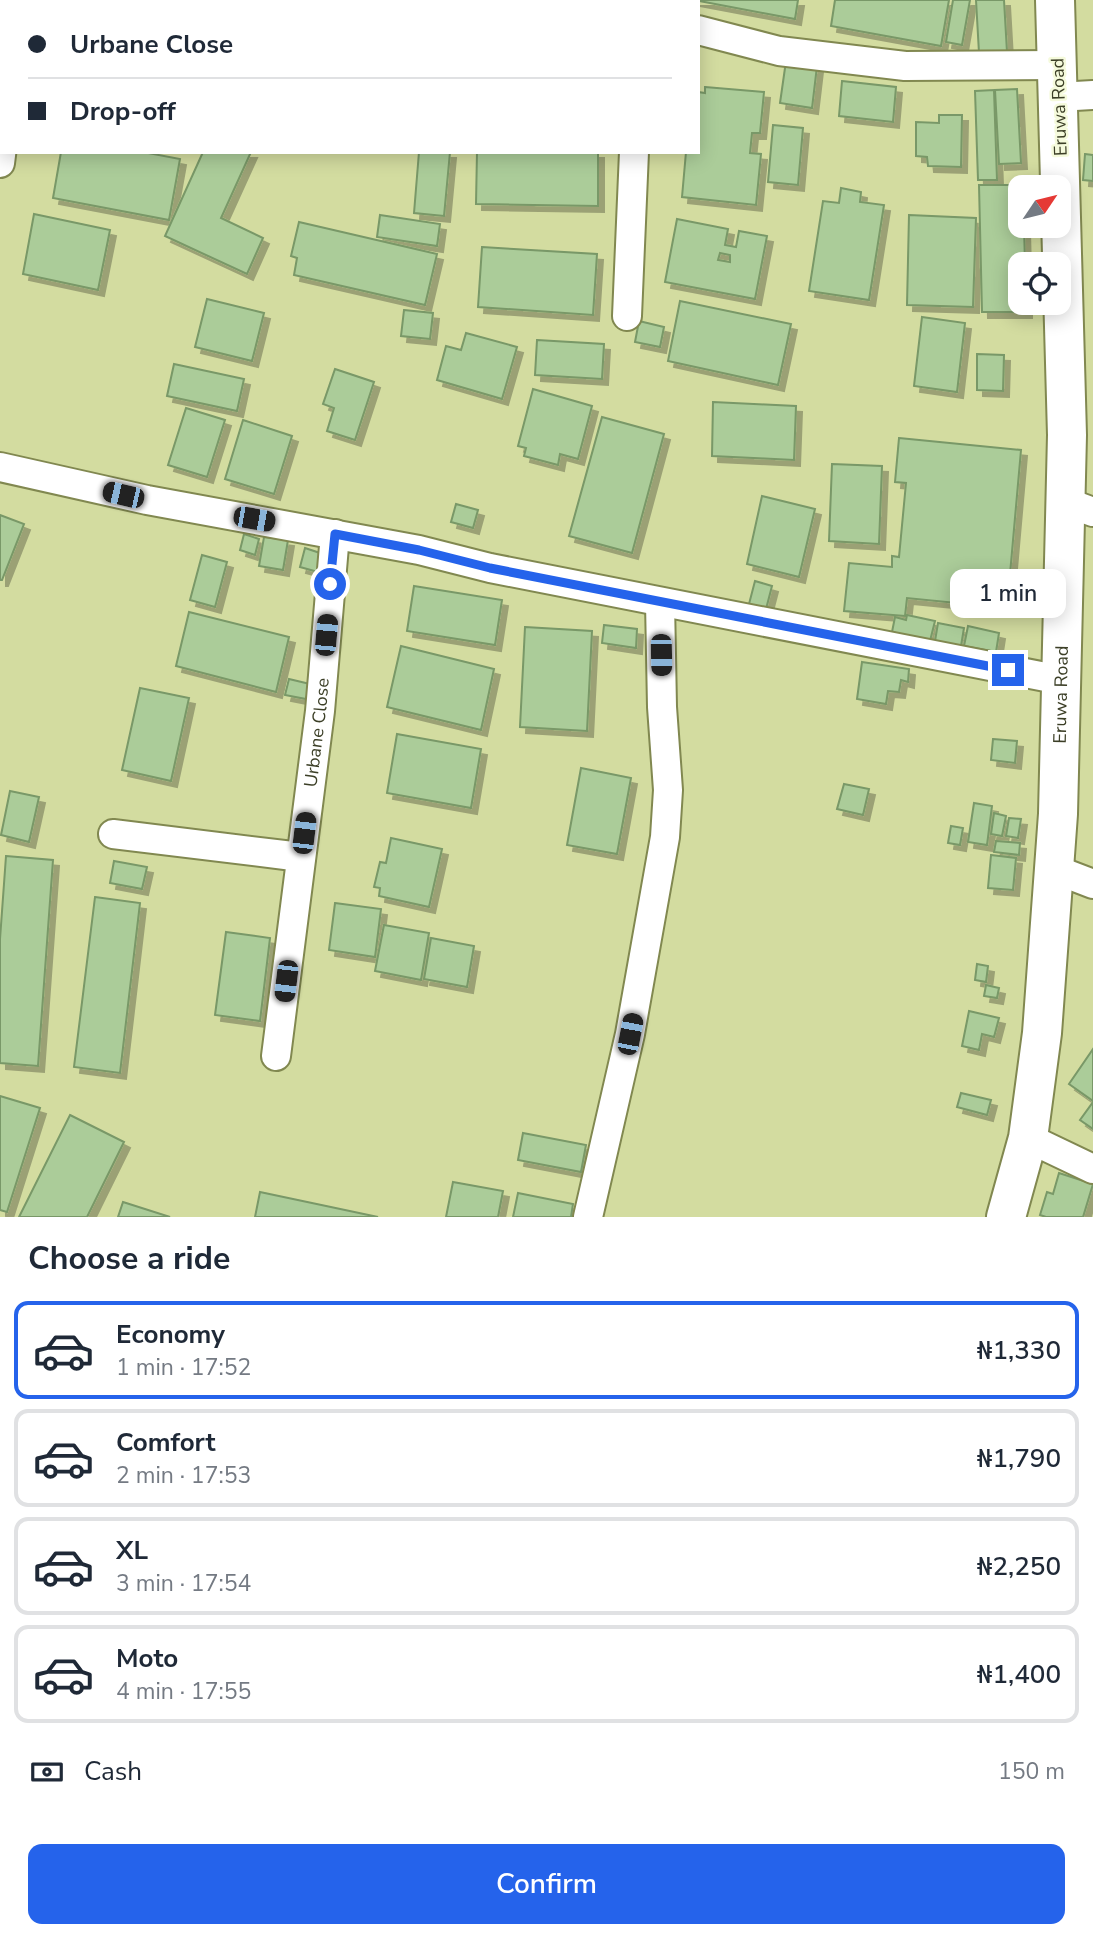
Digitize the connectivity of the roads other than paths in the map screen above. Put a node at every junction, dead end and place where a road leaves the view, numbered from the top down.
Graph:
1 (1055, 0) edge
2 (700, 31) edge
3 (1069, 86) edge
4 (634, 154) edge
5 (627, 316) dead end
6 (0, 467) edge
7 (1079, 507) edge
8 (335, 534) junction
9 (660, 602) junction
10 (1061, 680) junction
11 (113, 834) dead end
12 (301, 857) junction
13 (1054, 869) junction
14 (1093, 884) edge
15 (276, 1056) dead end
16 (1028, 1138) junction
17 (1093, 1169) edge
18 (588, 1217) edge
19 (1006, 1217) edge

1 - 3 main road, Eruwa Road
2 - 3 street
3 - 7 main road, Eruwa Road
4 - 5 street
6 - 8 street
7 - 10 main road, Eruwa Road
8 - 9 street
8 - 12 street, Urbane Close
9 - 10 street
9 - 18 street
10 - 13 main road, Eruwa Road
11 - 12 street
12 - 15 street, Urbane Close
13 - 14 street
13 - 16 main road, Eruwa Road
16 - 17 street
16 - 19 main road, Eruwa Road

